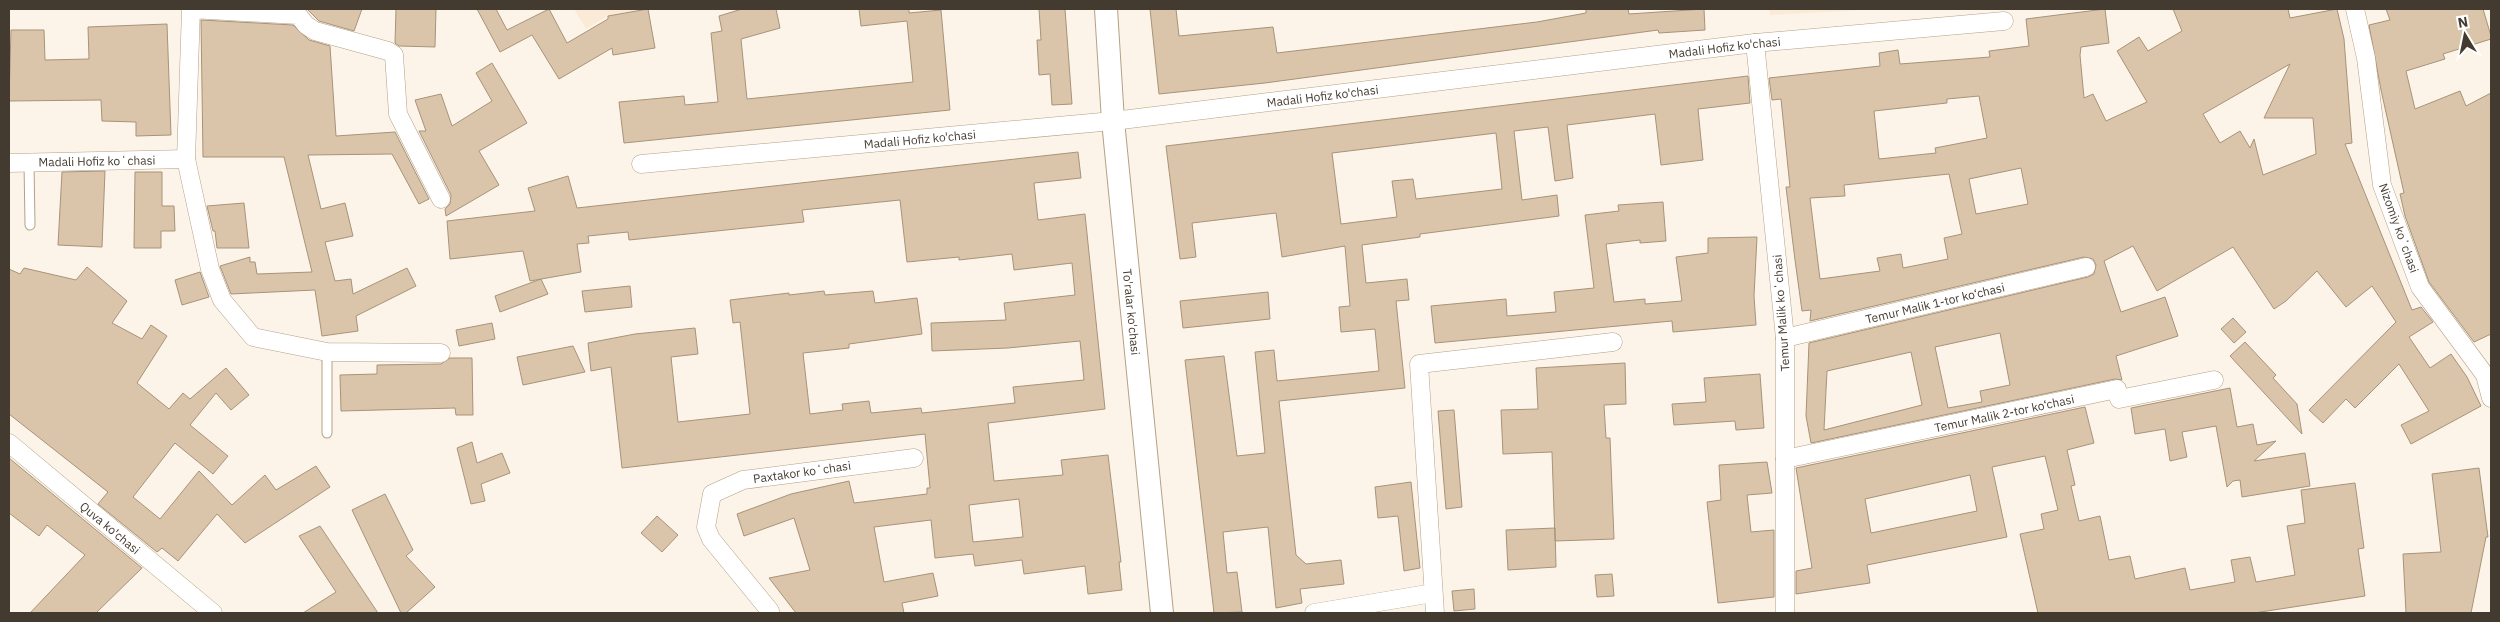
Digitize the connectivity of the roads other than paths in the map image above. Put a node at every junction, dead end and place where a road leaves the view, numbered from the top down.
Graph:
1 (191, 9) edge
2 (1106, 9) edge
3 (2355, 9) edge
4 (2004, 21) dead end
5 (1755, 43) junction
6 (1113, 121) junction
7 (186, 159) junction
8 (9, 163) edge
9 (29, 163) junction
10 (642, 164) dead end
11 (441, 199) dead end
12 (30, 226) dead end
13 (2086, 267) dead end
14 (1785, 338) junction
15 (1613, 342) dead end
16 (327, 352) junction
17 (441, 353) dead end
18 (2214, 380) dead end
19 (2491, 398) edge
20 (327, 433) dead end
21 (9, 443) edge
22 (914, 458) dead end
23 (1785, 459) junction
24 (1433, 593) junction
25 (205, 611) edge
26 (770, 613) edge
27 (1162, 613) edge
28 (1314, 613) edge
29 (1435, 613) edge
30 (1785, 613) edge

1 - 7 street
1 - 11 street
2 - 6 street, To'ralar ko'chasi
3 - 19 street, Nizomiy koʻchasi
4 - 5 street, Madali Hofiz ko'chasi
5 - 6 street, Madali Hofiz ko'chasi
5 - 14 street, Temur Malik koʻchasi
6 - 10 street, Madali Hofiz ko'chasi
6 - 27 street, To'ralar ko'chasi
7 - 9 street, Madali Hofiz koʻchasi
7 - 16 street
8 - 9 street, Madali Hofiz koʻchasi
9 - 12 lane
13 - 14 street, Temur Malik 1-tor ko‘chasi
14 - 23 street, Temur Malik koʻchasi
15 - 24 street
16 - 17 street
16 - 20 lane
18 - 23 street, Temur Malik 2-tor ko‘chasi
21 - 25 street, Quva ko'chasi
22 - 26 street, Paxtakor koʻchasi
23 - 30 street, Temur Malik koʻchasi
24 - 28 street
24 - 29 street

